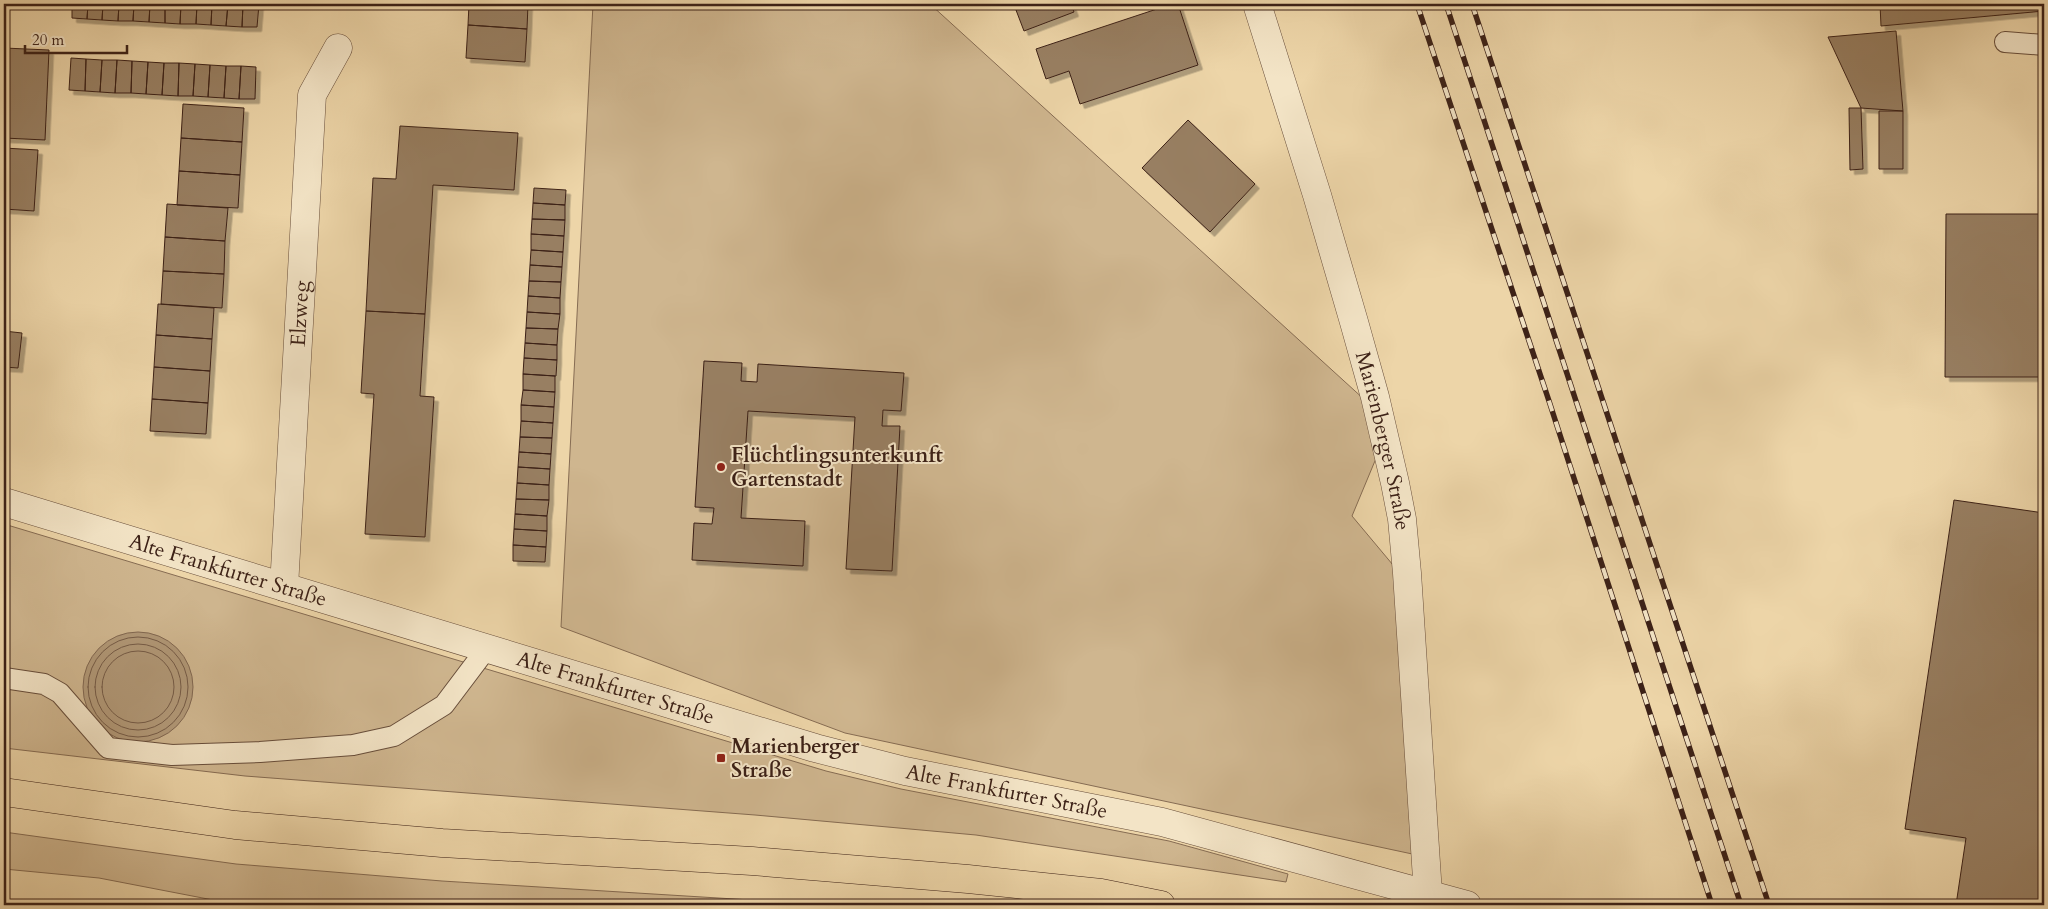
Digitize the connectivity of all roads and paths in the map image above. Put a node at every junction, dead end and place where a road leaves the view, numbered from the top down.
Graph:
1 (1257, 4) edge
2 (2005, 42) dead end
3 (2044, 45) edge
4 (338, 48) dead end
5 (4, 502) edge
6 (284, 586) junction
7 (487, 648) junction
8 (4, 678) edge
9 (4, 792) edge
10 (1428, 894) junction
11 (1160, 905) edge
12 (1467, 905) edge

1 - 10 street, Marienberger Straße
2 - 3 lane
4 - 6 street, Elzweg
5 - 6 street, Alte Frankfurter Straße
6 - 7 street, Alte Frankfurter Straße
7 - 8 lane
7 - 10 street, Alte Frankfurter Straße
9 - 11 highway
10 - 12 street, Alte Frankfurter Straße

